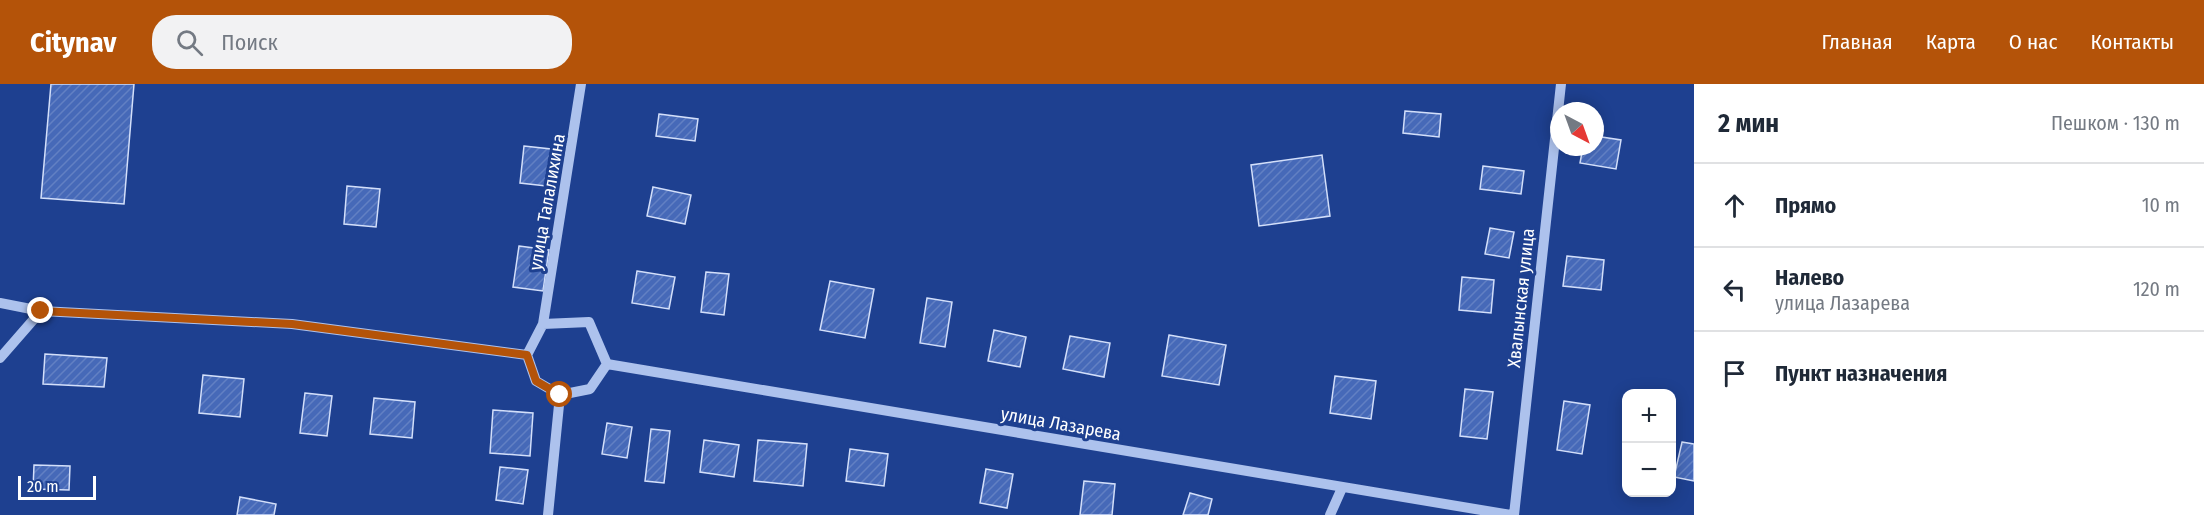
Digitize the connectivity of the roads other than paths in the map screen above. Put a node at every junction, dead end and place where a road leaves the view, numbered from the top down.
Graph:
1 (581, 84) edge
2 (1561, 84) edge
3 (0, 303) edge
4 (41, 311) junction
5 (543, 324) junction
6 (527, 355) junction
7 (0, 358) edge
8 (607, 364) junction
9 (560, 395) junction
10 (1342, 488) junction
11 (548, 515) edge
12 (1330, 515) edge
13 (1512, 515) edge

1 - 5 street, улица Талалихина
2 - 13 street, Хвалынская улица
3 - 4 street
4 - 6 street
4 - 7 street
5 - 6 street
5 - 8 street
6 - 9 street
8 - 9 street
8 - 10 street, улица Лазарева
9 - 11 street
10 - 12 street
10 - 13 street, улица Лазарева

